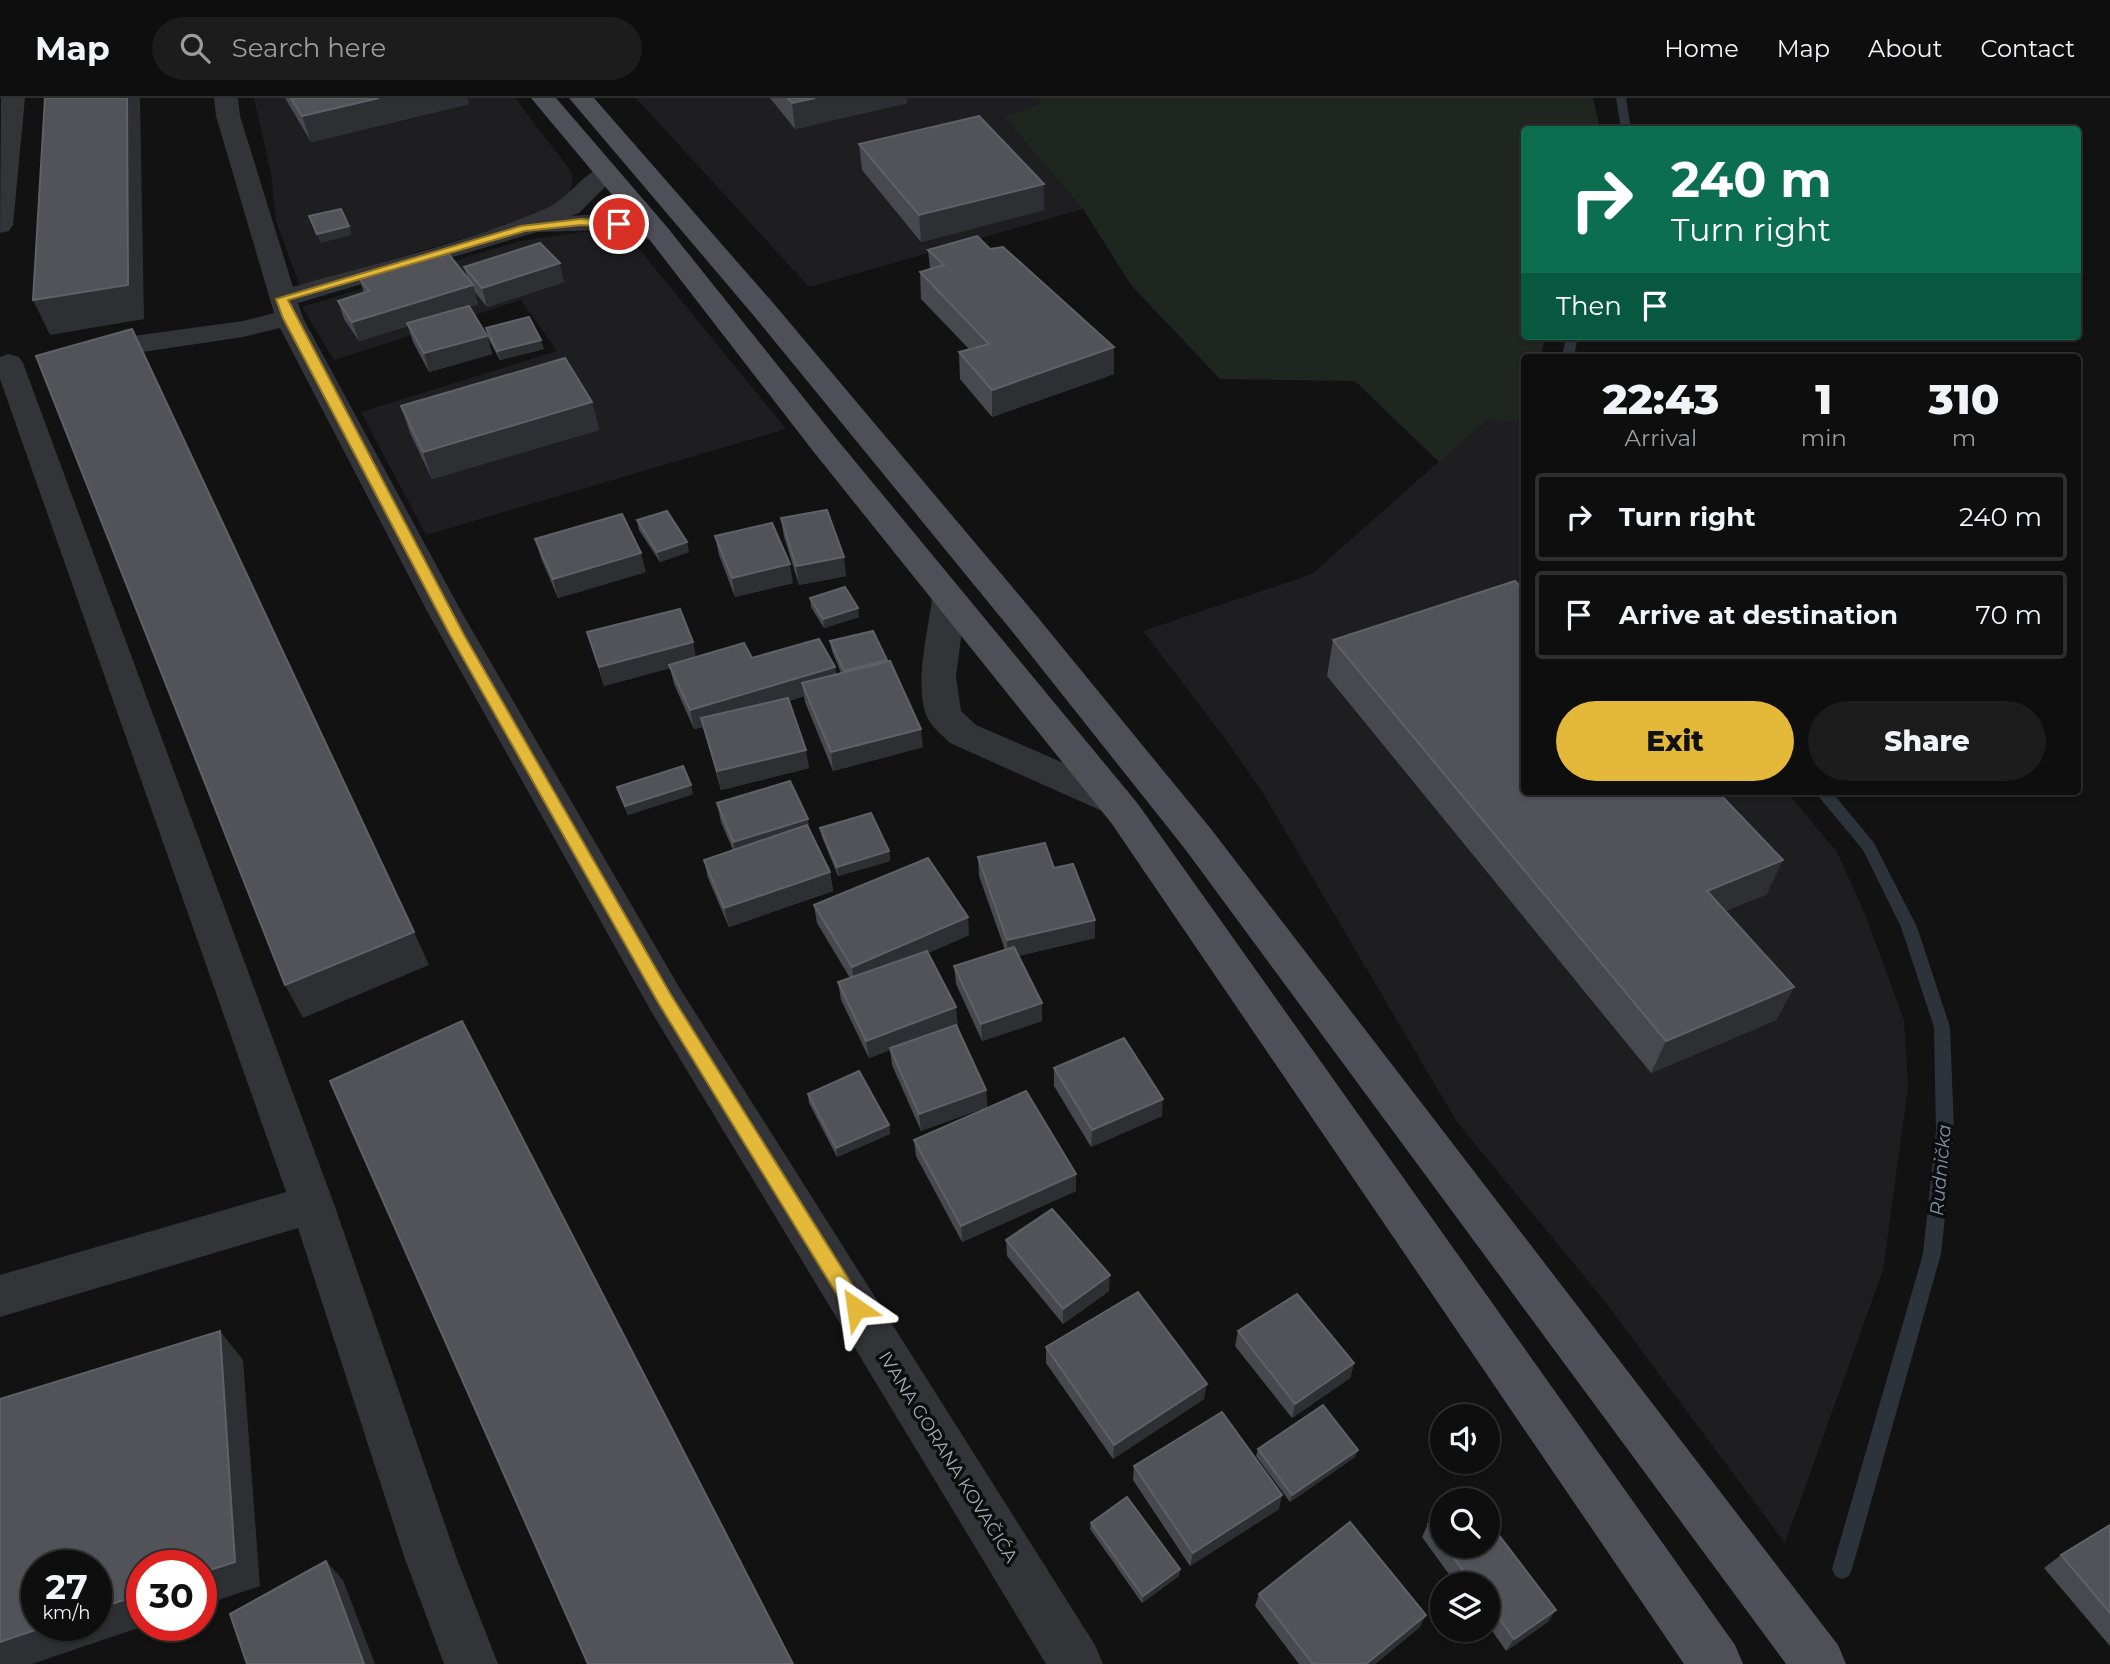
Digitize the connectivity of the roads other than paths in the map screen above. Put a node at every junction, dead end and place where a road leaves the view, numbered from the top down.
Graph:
1 (13, 98) edge
2 (226, 98) edge
3 (543, 98) edge
4 (581, 98) edge
5 (607, 173) junction
6 (0, 225) edge
7 (524, 228) junction
8 (658, 233) junction
9 (285, 308) junction
10 (27, 360) edge
11 (950, 599) junction
12 (1115, 801) junction
13 (312, 1204) junction
14 (0, 1296) edge
15 (471, 1664) edge
16 (1076, 1664) edge
17 (1716, 1664) edge
18 (1819, 1664) edge

1 - 6 street
2 - 9 street, IVANA GORANA KOVAČIĆA
3 - 5 main road
4 - 18 main road
5 - 7 street
5 - 8 main road
7 - 8 street
7 - 9 street
8 - 11 main road
9 - 10 street
9 - 16 street, IVANA GORANA KOVAČIĆA
10 - 13 street
11 - 12 main road
11 - 12 street
12 - 17 main road
13 - 14 street
13 - 15 street

